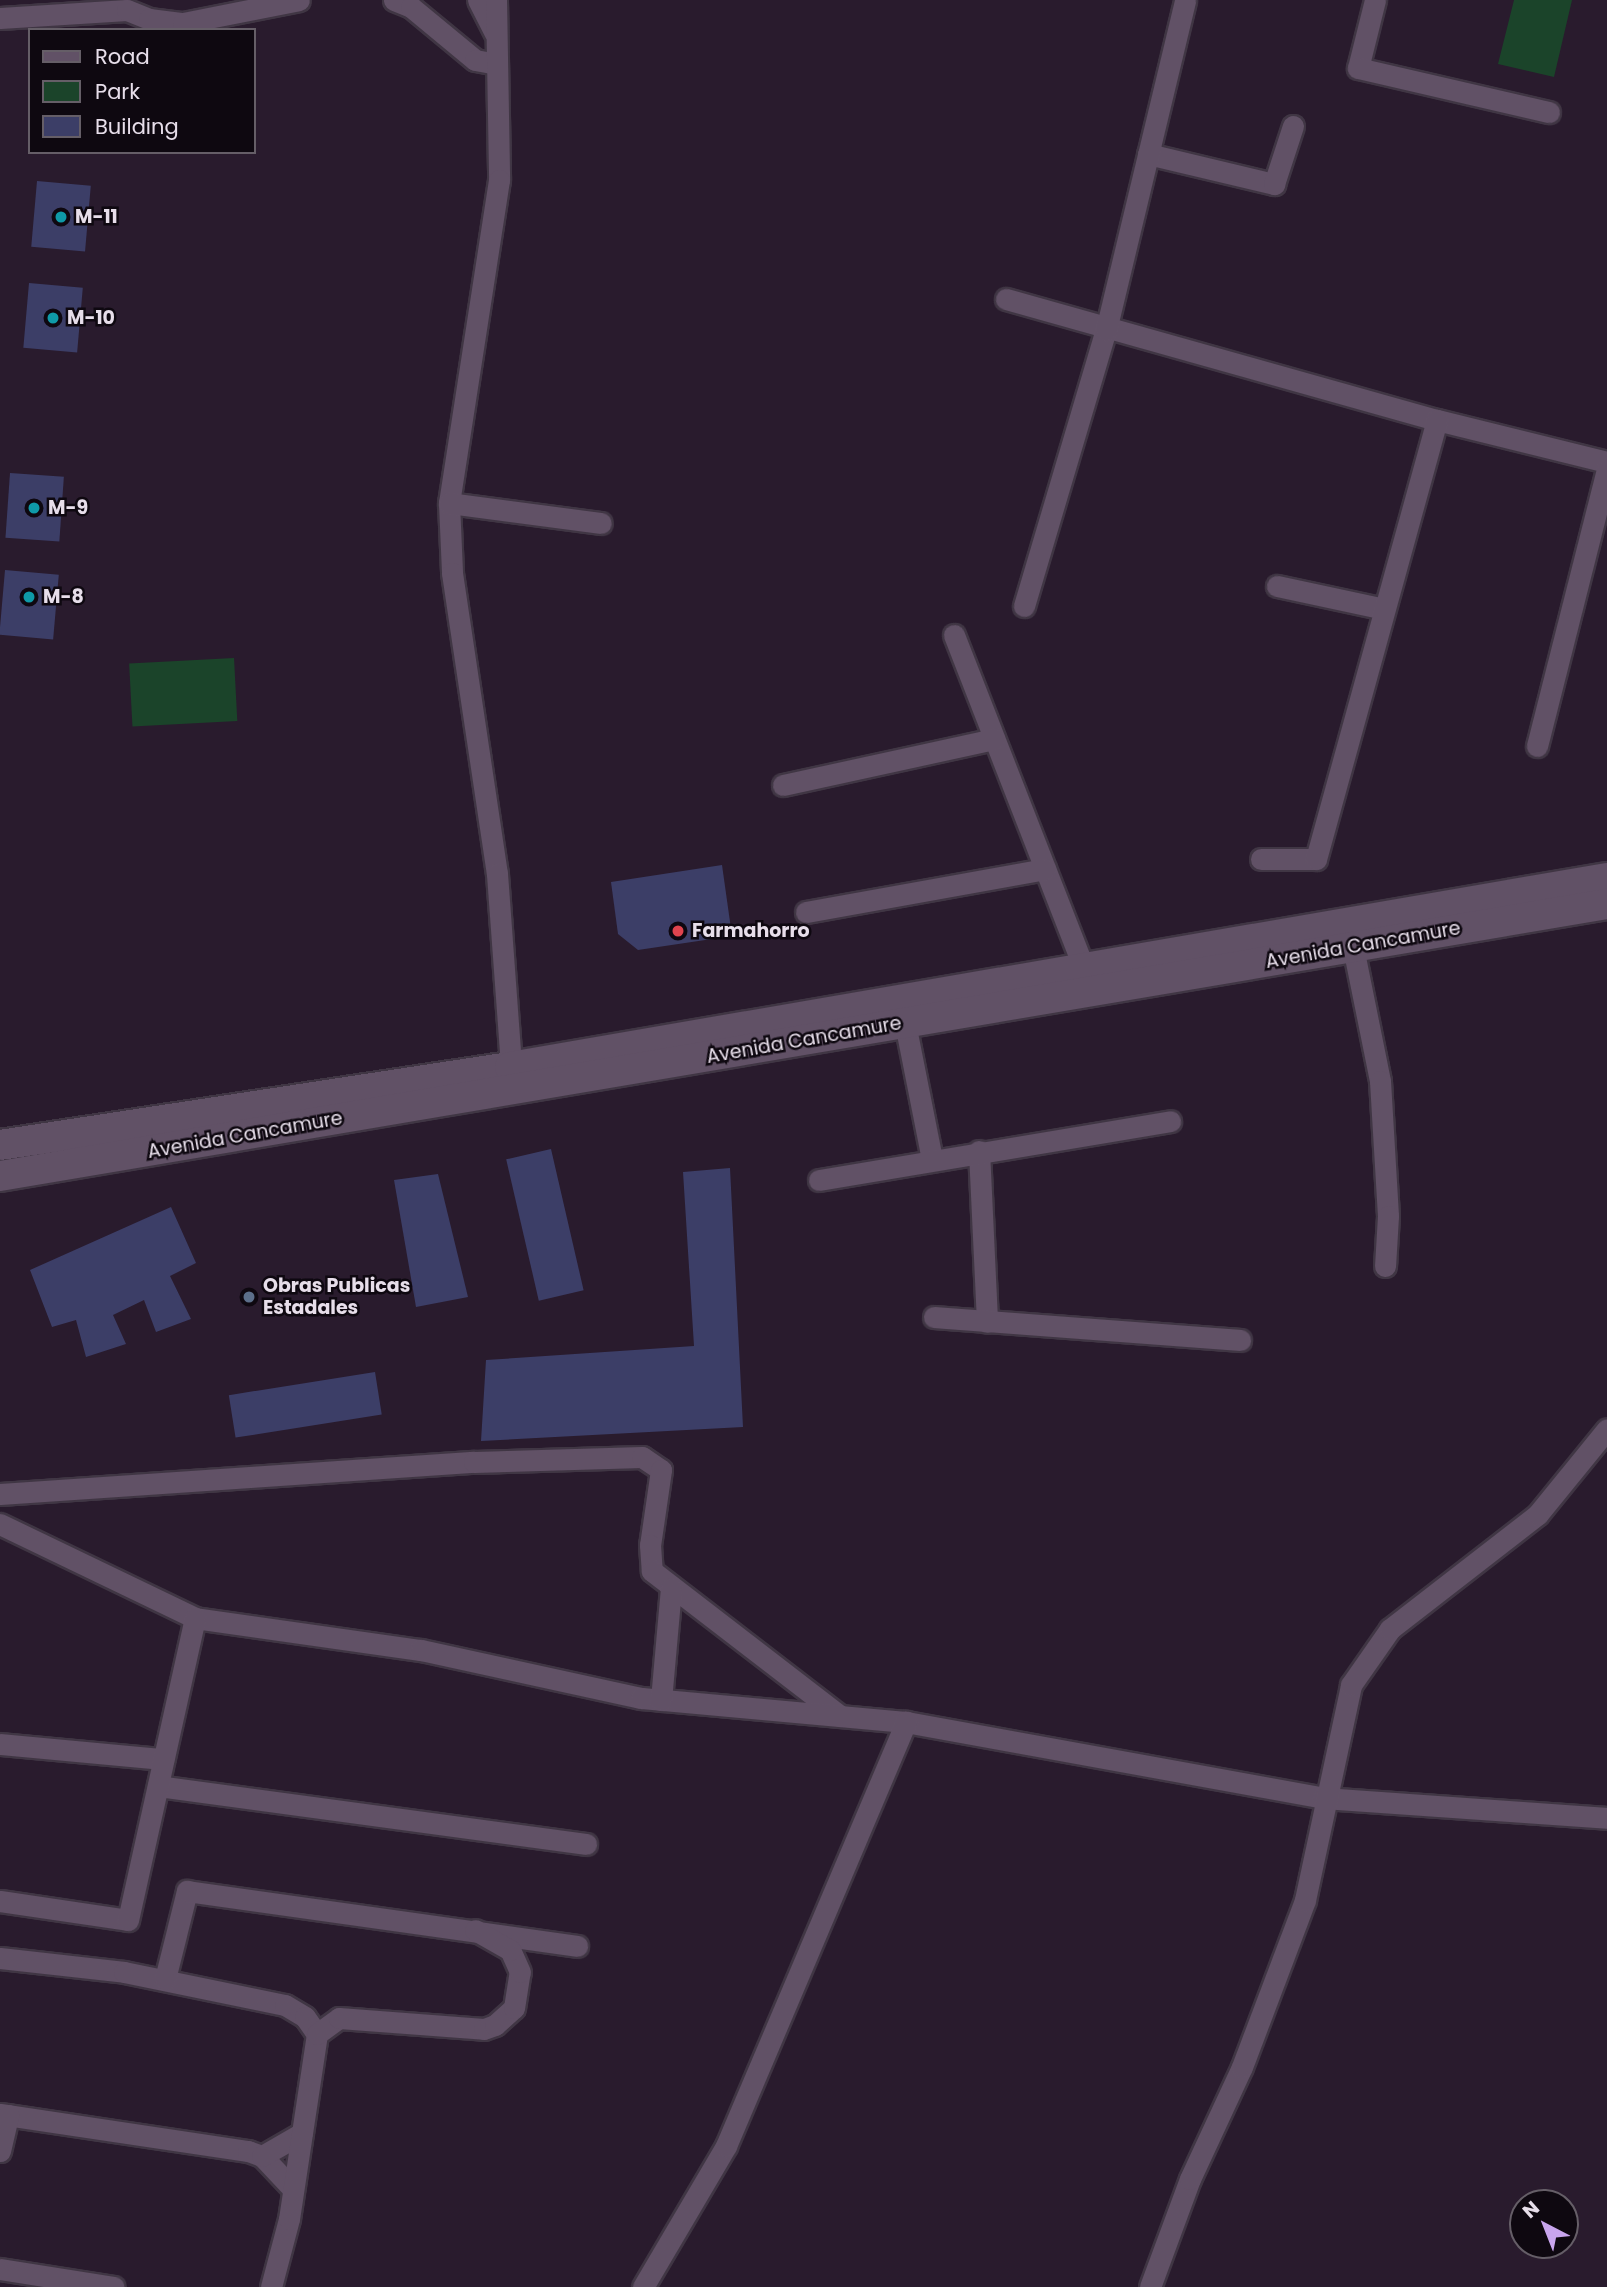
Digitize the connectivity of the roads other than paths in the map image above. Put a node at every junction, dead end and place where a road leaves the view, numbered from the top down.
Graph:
1 (299, 0) edge
2 (394, 0) edge
3 (478, 0) edge
4 (496, 0) edge
5 (1185, 0) edge
6 (1375, 0) edge
7 (129, 5) edge
8 (0, 18) edge
9 (495, 33) junction
10 (498, 64) junction
11 (1549, 112) dead end
12 (1293, 127) dead end
13 (1148, 154) junction
14 (1006, 299) dead end
15 (1106, 330) junction
16 (1437, 420) junction
17 (1607, 462) edge
18 (1607, 470) edge
19 (449, 503) junction
20 (601, 523) dead end
21 (1277, 586) dead end
22 (1024, 606) dead end
23 (1384, 610) junction
24 (954, 635) dead end
25 (994, 739) junction
26 (1537, 746) dead end
27 (783, 785) dead end
28 (1261, 859) dead end
29 (1045, 869) junction
30 (1607, 878) edge
31 (1607, 904) edge
32 (806, 912) dead end
33 (1353, 947) junction
34 (1084, 968) junction
35 (905, 1023) junction
36 (511, 1078) junction
37 (1170, 1121) dead end
38 (0, 1145) edge
39 (979, 1152) junction
40 (932, 1160) junction
41 (0, 1176) edge
42 (819, 1180) dead end
43 (1385, 1266) dead end
44 (934, 1317) dead end
45 (987, 1322) junction
46 (1240, 1340) dead end
47 (1607, 1429) edge
48 (0, 1494) edge
49 (0, 1524) edge
50 (671, 1588) junction
51 (195, 1618) junction
52 (661, 1700) junction
53 (839, 1716) junction
54 (906, 1722) junction
55 (0, 1744) edge
56 (163, 1759) junction
57 (158, 1786) junction
58 (1323, 1798) junction
59 (1607, 1818) edge
60 (586, 1844) dead end
61 (0, 1901) edge
62 (475, 1930) junction
63 (577, 1946) dead end
64 (0, 1958) edge
65 (164, 1979) junction
66 (317, 2034) junction
67 (4, 2114) edge
68 (302, 2133) junction
69 (0, 2151) edge
70 (262, 2156) junction
71 (293, 2189) junction
72 (0, 2269) edge
73 (114, 2287) edge
74 (271, 2287) edge
75 (643, 2287) edge
76 (1150, 2287) edge

1 - 7 street
2 - 10 street
3 - 9 street
4 - 9 street
5 - 13 street
6 - 11 street
7 - 8 street
9 - 10 street
10 - 19 street
12 - 13 street
13 - 15 street
14 - 15 street
15 - 16 street
15 - 22 street
16 - 17 street
16 - 23 street
18 - 26 street
19 - 20 street
19 - 36 street
21 - 23 street
23 - 28 street
24 - 25 street
25 - 27 street
25 - 29 street
29 - 32 street
29 - 34 street
30 - 34 main road, Avenida Cancamure
31 - 33 main road, Avenida Cancamure
33 - 35 main road, Avenida Cancamure
33 - 43 street
34 - 36 main road, Avenida Cancamure
35 - 36 main road, Avenida Cancamure
35 - 40 street
36 - 38 main road, Avenida Cancamure
36 - 41 main road, Avenida Cancamure
37 - 39 street
39 - 40 street
39 - 45 street
40 - 42 street
44 - 45 street
45 - 46 street
47 - 58 street
48 - 50 street
49 - 51 street
50 - 52 street
50 - 53 street
51 - 52 street
51 - 56 street
52 - 53 street
53 - 54 street
54 - 58 street
54 - 75 street
55 - 56 street
56 - 57 street
57 - 60 street
57 - 61 street
58 - 59 street
58 - 76 street
62 - 63 street
62 - 65 street
62 - 66 street
64 - 65 street
65 - 66 street
66 - 68 street
67 - 69 street
67 - 70 street
68 - 70 street
68 - 71 street
70 - 71 street
71 - 74 street
72 - 73 street

